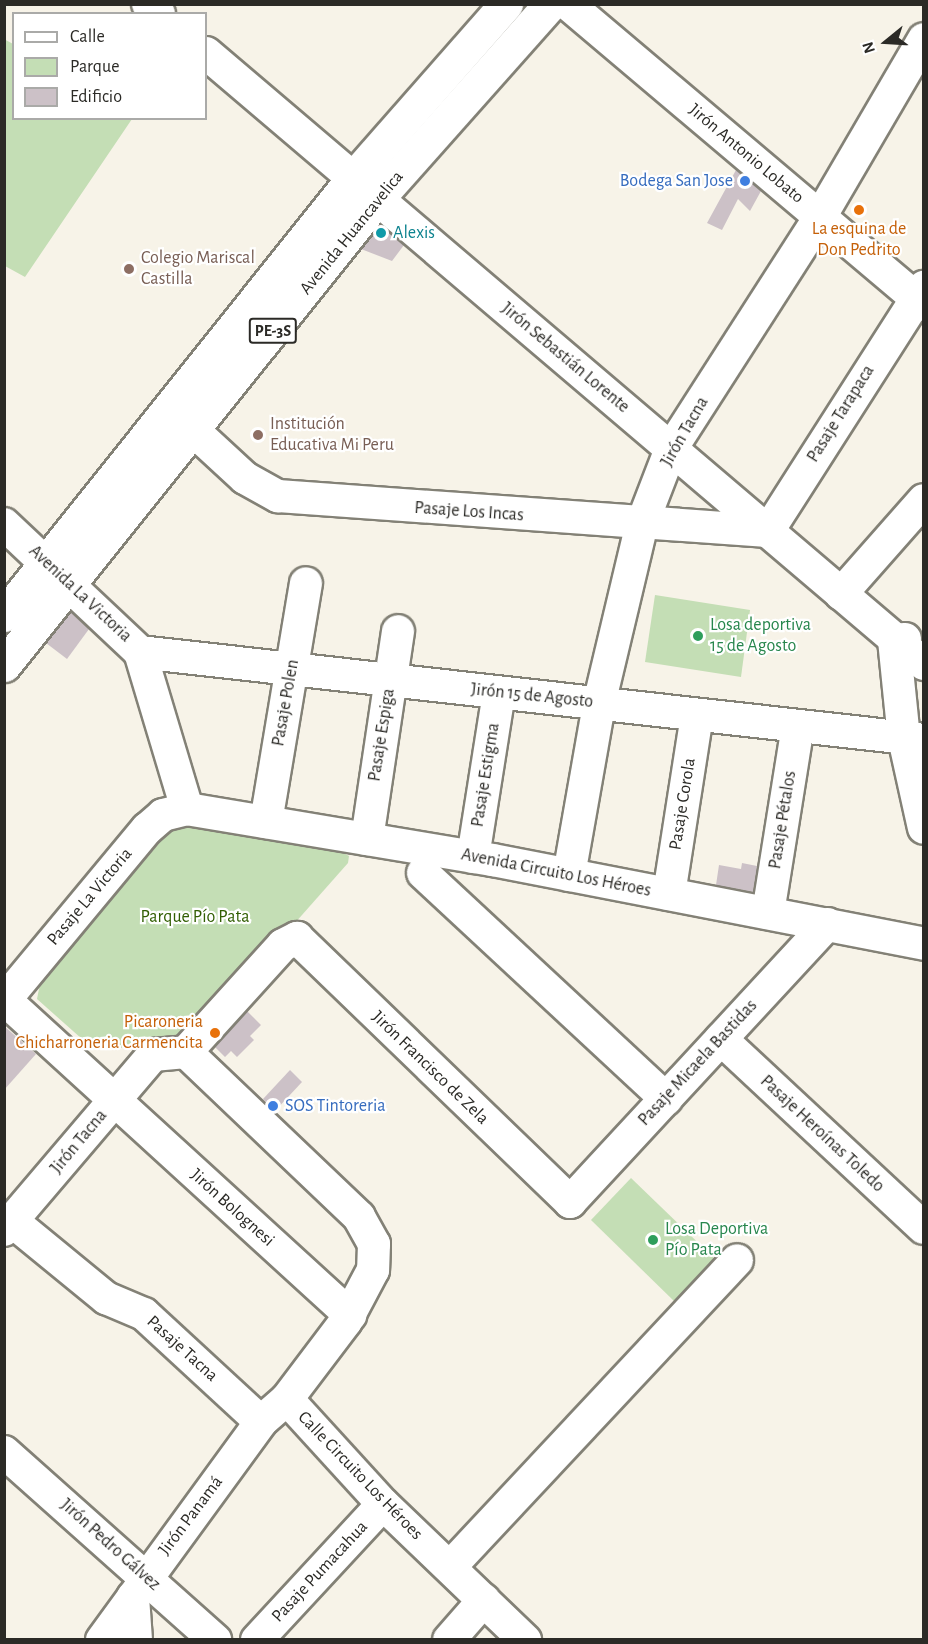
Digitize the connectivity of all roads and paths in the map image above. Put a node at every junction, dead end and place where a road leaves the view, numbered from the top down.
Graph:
1 (506, 4) edge
2 (550, 4) edge
3 (568, 4) edge
4 (924, 39) edge
5 (207, 54) edge
6 (365, 188) junction
7 (820, 217) junction
8 (921, 296) edge
9 (194, 431) junction
10 (671, 449) junction
11 (924, 500) edge
12 (4, 524) edge
13 (642, 524) junction
14 (768, 531) junction
15 (58, 570) junction
16 (306, 583) dead end
17 (841, 594) junction
18 (4, 615) edge
19 (398, 631) dead end
20 (909, 639) edge
21 (140, 652) junction
22 (4, 664) edge
23 (924, 664) edge
24 (292, 669) junction
25 (391, 680) junction
26 (499, 693) junction
27 (599, 704) junction
28 (697, 715) junction
29 (798, 726) junction
30 (914, 739) edge
31 (187, 808) junction
32 (266, 822) junction
33 (924, 828) edge
34 (367, 839) junction
35 (473, 857) junction
36 (423, 873) dead end
37 (569, 875) junction
38 (669, 894) junction
39 (768, 913) junction
40 (826, 924) junction
41 (924, 944) edge
42 (5, 1000) edge
43 (721, 1039) junction
44 (186, 1052) junction
45 (666, 1099) junction
46 (114, 1101) junction
47 (570, 1202) joint
48 (8, 1226) edge
49 (924, 1228) edge
50 (737, 1260) dead end
51 (350, 1315) junction
52 (286, 1399) junction
53 (261, 1422) junction
54 (4, 1452) edge
55 (384, 1504) junction
56 (450, 1567) junction
57 (139, 1587) junction
58 (484, 1600) junction
59 (102, 1640) edge
60 (136, 1640) edge
61 (215, 1640) edge
62 (257, 1640) edge
63 (449, 1640) edge
64 (525, 1640) edge

1 - 6 highway, Avenida Huancavelica / PE-3S
2 - 6 highway, Avenida Huancavelica / PE-3S
3 - 7 street, Jirón Antonio Lobato
4 - 7 street, Jirón Tacna
5 - 6 street, Jirón Sebastián Lorente
6 - 9 highway, Avenida Huancavelica / PE-3S
6 - 10 street, Jirón Sebastián Lorente
6 - 15 highway, Avenida Huancavelica / PE-3S
7 - 8 street, Jirón Antonio Lobato
7 - 10 street, Jirón Tacna
8 - 14 street, Pasaje Tarapaca
9 - 13 street, Pasaje Los Incas
9 - 15 highway, Avenida Huancavelica / PE-3S
10 - 13 street, Jirón Tacna
10 - 14 street, Jirón Sebastián Lorente
11 - 17 street
12 - 15 street, Avenida La Victoria
13 - 14 street, Pasaje Los Incas
13 - 27 street, Jirón Tacna
14 - 17 street, Jirón Sebastián Lorente
15 - 18 highway, Avenida Huancavelica / PE-3S
15 - 21 street, Avenida La Victoria
15 - 22 highway, Avenida Huancavelica / PE-3S
16 - 24 street, Pasaje Polen
17 - 20 street, Jirón Sebastián Lorente
19 - 25 street, Pasaje Espiga
20 - 23 street, Jirón Sebastián Lorente
20 - 30 street
21 - 24 street, Jirón 15 de Agosto
21 - 31 street, Avenida La Victoria
24 - 25 street, Jirón 15 de Agosto
24 - 32 street, Pasaje Polen
25 - 26 street, Jirón 15 de Agosto
25 - 34 street, Pasaje Espiga
26 - 27 street, Jirón 15 de Agosto
26 - 35 street, Pasaje Estigma
27 - 28 street, Jirón 15 de Agosto
27 - 37 street, Jirón Tacna
28 - 29 street, Jirón 15 de Agosto
28 - 38 street, Pasaje Corola
29 - 30 street, Jirón 15 de Agosto
29 - 39 street, Pasaje Pétalos
30 - 33 street
31 - 32 street, Avenida Circuito Los Héroes
31 - 42 street, Pasaje La Victoria
32 - 34 street, Avenida Circuito Los Héroes
34 - 35 street, Avenida Circuito Los Héroes
35 - 37 street, Avenida Circuito Los Héroes
36 - 45 street
37 - 38 street, Avenida Circuito Los Héroes
38 - 39 street, Avenida Circuito Los Héroes
39 - 40 street, Avenida Circuito Los Héroes
40 - 41 street, Avenida Circuito Los Héroes
40 - 43 street, Pasaje Micaela Bastidas
42 - 46 street, Jirón Bolognesi
43 - 45 street, Pasaje Micaela Bastidas
43 - 49 street, Pasaje Heroínas Toledo
44 - 46 street, Jirón Tacna
44 - 47 street, Jirón Francisco de Zela
44 - 51 street, Calle Circuito Los Héroes
45 - 47 street, Pasaje Micaela Bastidas
46 - 48 street, Jirón Tacna
46 - 51 street, Jirón Bolognesi
48 - 53 street, Pasaje Tacna
50 - 56 street
51 - 52 street, Calle Circuito Los Héroes
52 - 53 street, Jirón Panamá
52 - 55 street, Calle Circuito Los Héroes
53 - 57 street, Jirón Panamá
54 - 57 street, Jirón Pedro Gálvez
55 - 56 street, Calle Circuito Los Héroes
55 - 62 street, Pasaje Pumacahua
56 - 58 street, Calle Circuito Los Héroes
57 - 59 street, Jirón Panamá
57 - 60 street
57 - 61 street, Jirón Pedro Gálvez
58 - 63 street
58 - 64 street, Calle Circuito Los Héroes

